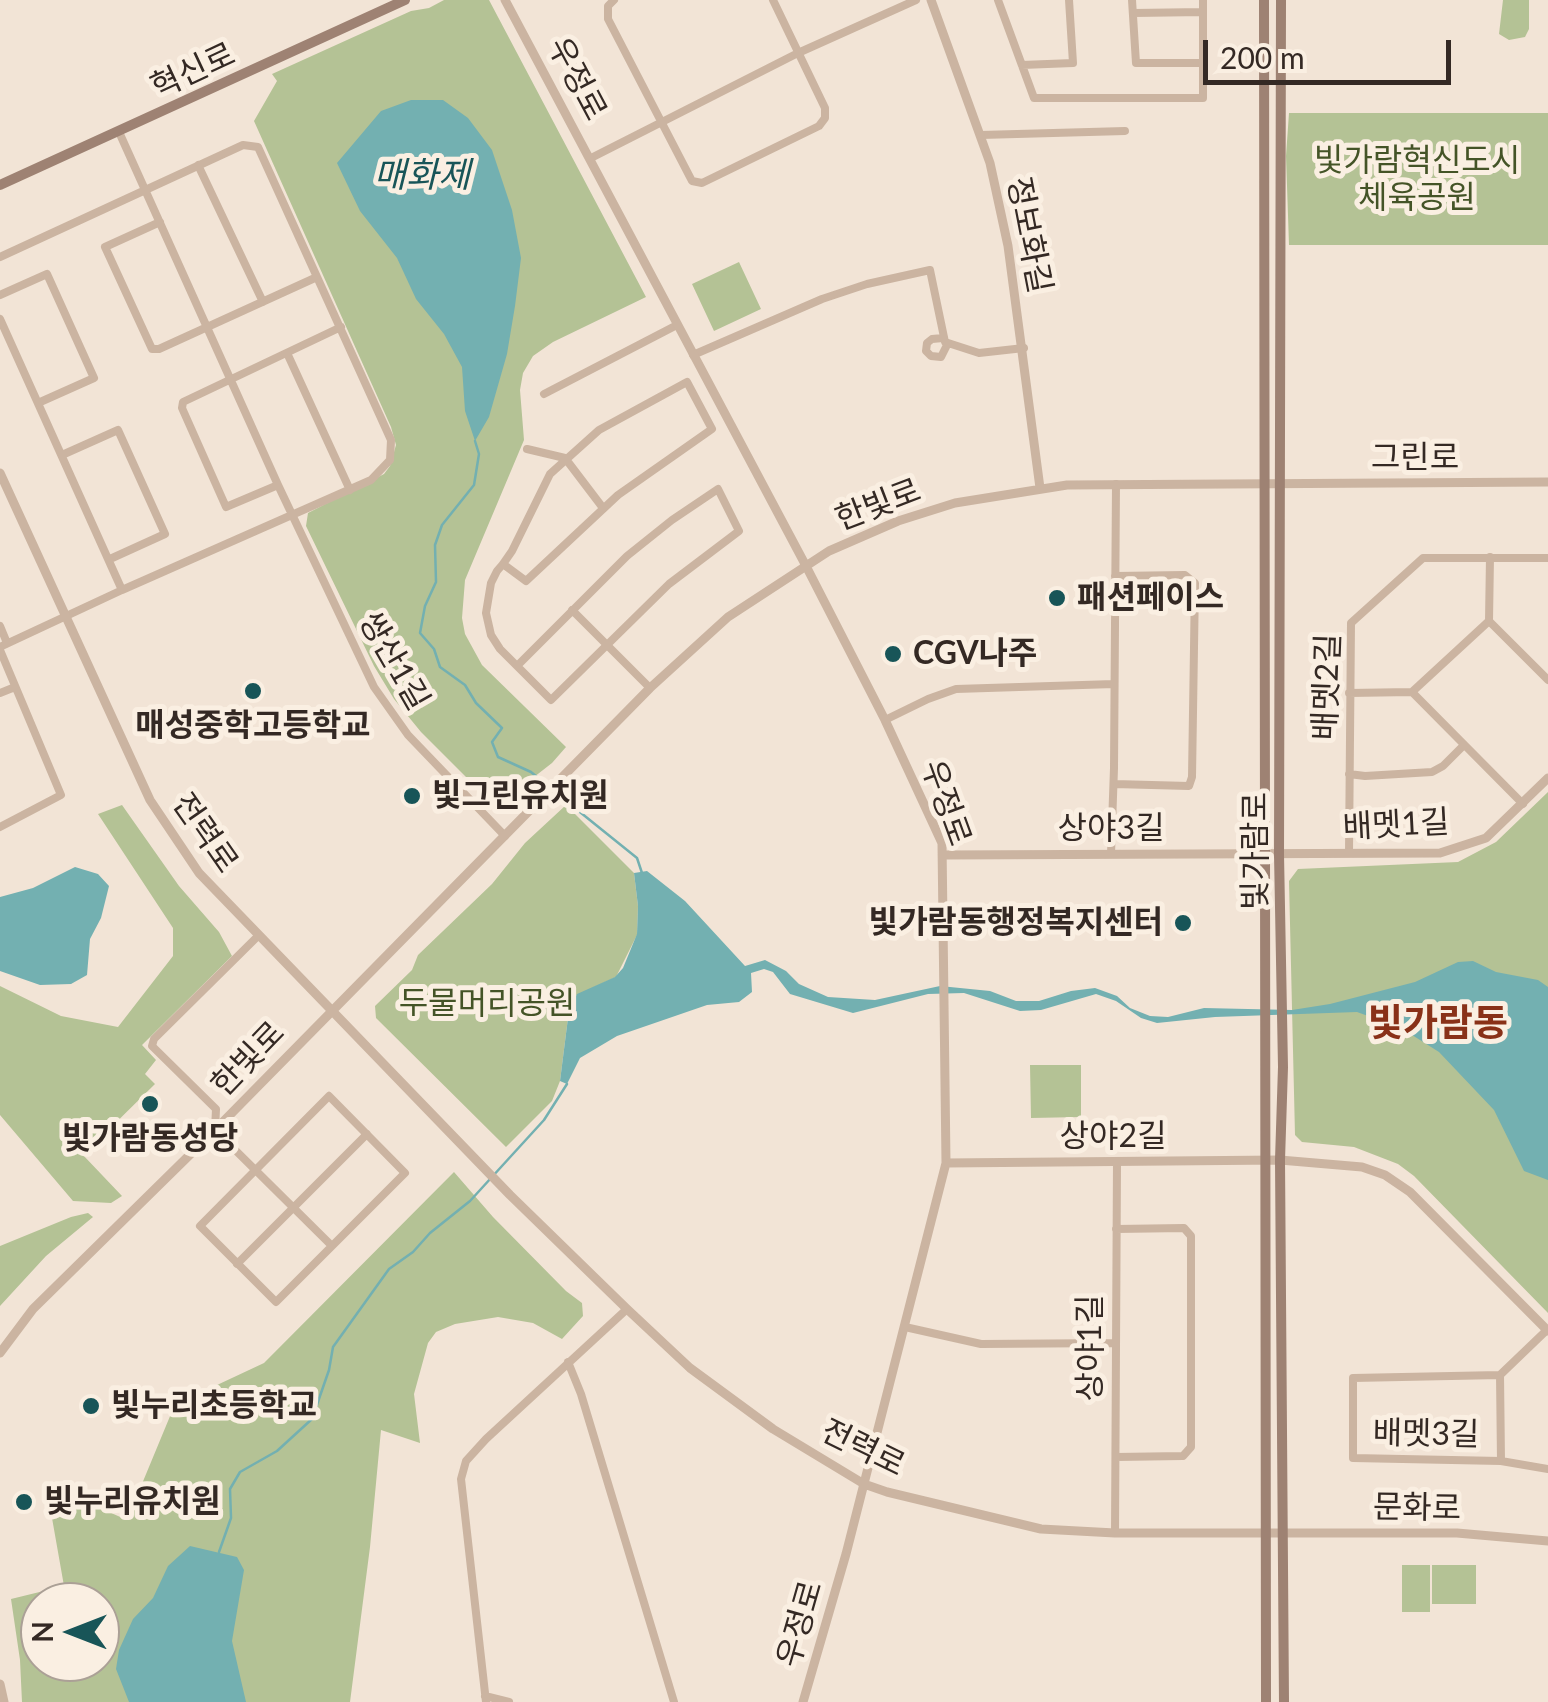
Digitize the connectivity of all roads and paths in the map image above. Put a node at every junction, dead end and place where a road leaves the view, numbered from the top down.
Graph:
1 (405, 0) edge
2 (506, 0) edge
3 (614, 0) edge
4 (773, 0) edge
5 (916, 0) edge
6 (930, 0) edge
7 (998, 0) edge
8 (1069, 0) edge
9 (1132, 0) edge
10 (1203, 0) edge
11 (1264, 0) edge
12 (1281, 0) edge
13 (1203, 12) junction
14 (1134, 13) junction
15 (798, 53) junction
16 (1203, 63) junction
17 (1022, 65) junction
18 (661, 123) junction
19 (1125, 131) dead end
20 (120, 132) junction
21 (981, 136) junction
22 (591, 158) junction
23 (198, 166) junction
24 (0, 186) edge
25 (145, 190) junction
26 (160, 222) junction
27 (0, 256) edge
28 (317, 277) junction
29 (0, 295) edge
30 (263, 302) junction
31 (0, 318) edge
32 (677, 325) junction
33 (208, 328) junction
34 (341, 328) junction
35 (1024, 348) junction
36 (287, 353) junction
37 (693, 356) junction
38 (231, 380) junction
39 (544, 394) dead end
40 (38, 403) junction
41 (527, 448) dead end
42 (62, 455) junction
43 (565, 458) junction
44 (0, 473) edge
45 (1282, 481) junction
46 (1263, 482) junction
47 (1548, 482) edge
48 (1116, 484) junction
49 (278, 485) junction
50 (1040, 488) junction
51 (350, 490) junction
52 (603, 508) junction
53 (292, 516) junction
54 (1490, 557) junction
55 (1548, 558) edge
56 (110, 560) junction
57 (502, 564) junction
58 (806, 566) junction
59 (1114, 576) junction
60 (122, 590) junction
61 (572, 610) junction
62 (65, 614) junction
63 (1489, 621) junction
64 (0, 626) edge
65 (606, 644) junction
66 (2, 647) edge
67 (517, 666) junction
68 (1546, 675) edge
69 (1114, 684) junction
70 (16, 687) junction
71 (650, 688) junction
72 (1349, 692) junction
73 (1412, 692) junction
74 (0, 693) edge
75 (885, 720) junction
76 (1464, 745) junction
77 (1350, 774) junction
78 (1548, 778) edge
79 (1114, 784) junction
80 (1523, 804) junction
81 (0, 826) edge
82 (505, 836) junction
83 (1349, 853) junction
84 (944, 854) junction
85 (1110, 854) junction
86 (1264, 854) junction
87 (1279, 854) junction
88 (258, 936) junction
89 (331, 1009) junction
90 (215, 1130) junction
91 (367, 1134) junction
92 (1280, 1160) junction
93 (1265, 1161) junction
94 (1117, 1162) junction
95 (946, 1163) junction
96 (255, 1170) junction
97 (293, 1208) junction
98 (1116, 1229) junction
99 (332, 1246) junction
100 (237, 1264) junction
101 (627, 1310) junction
102 (904, 1327) junction
103 (1547, 1331) edge
104 (1116, 1343) junction
105 (0, 1353) edge
106 (568, 1362) junction
107 (1500, 1375) junction
108 (1116, 1457) junction
109 (1501, 1461) junction
110 (1548, 1469) edge
111 (864, 1484) junction
112 (1266, 1532) junction
113 (1284, 1532) junction
114 (1115, 1533) junction
115 (1548, 1541) edge
116 (0, 1684) edge
117 (486, 1699) edge
118 (4, 1702) edge
119 (509, 1702) edge
120 (674, 1702) edge
121 (804, 1702) edge
122 (1266, 1702) edge
123 (1284, 1702) edge

1 - 20 main road, 혁신로
2 - 22 street, 우정로
3 - 18 street
4 - 15 street
5 - 15 street
6 - 21 street, 정보화길
7 - 17 street
8 - 17 street
9 - 14 street
10 - 13 street
11 - 46 main road, 빛가람로
12 - 45 main road, 빛가람로
13 - 14 street
13 - 16 street
14 - 16 street
15 - 18 street
15 - 18 street
16 - 17 street
18 - 22 street
19 - 21 street
20 - 24 main road, 혁신로
20 - 25 street, 쌍산1길
21 - 35 street, 정보화길
22 - 32 street, 우정로
23 - 25 street
23 - 28 street
23 - 30 street
25 - 26 street, 쌍산1길
25 - 27 street
26 - 33 street, 쌍산1길
26 - 33 street
28 - 30 street
28 - 34 street
29 - 40 street
30 - 33 street
31 - 40 street
32 - 37 street, 우정로
32 - 39 street
33 - 38 street, 쌍산1길
34 - 36 street
34 - 51 street
35 - 37 street
35 - 50 street, 정보화길
36 - 38 street
36 - 51 street
37 - 58 street, 우정로
38 - 49 street, 쌍산1길
38 - 49 street
40 - 42 street
41 - 43 street
42 - 56 street
42 - 56 street
43 - 52 street
43 - 52 street
43 - 57 street
44 - 62 street, 전력로
45 - 46 street, 한빛로
45 - 47 street, 그린로
45 - 87 main road, 빛가람로
46 - 48 street, 한빛로
46 - 86 main road, 빛가람로
48 - 50 street, 한빛로
48 - 59 street
49 - 53 street, 쌍산1길
50 - 58 street, 한빛로
51 - 53 street
52 - 57 street
53 - 60 street
53 - 82 street, 쌍산1길
54 - 55 street, 배멧2길
54 - 63 street
54 - 72 street, 배멧2길
56 - 60 street
57 - 67 street
58 - 71 street, 한빛로
58 - 75 street, 우정로
59 - 69 street
59 - 79 street
60 - 62 street
61 - 65 street
61 - 65 street
61 - 67 street
62 - 66 street
62 - 88 street, 전력로
63 - 68 street
63 - 73 street
64 - 66 street
65 - 67 street
65 - 71 street
66 - 70 street
69 - 75 street
69 - 79 street
70 - 74 street
70 - 81 street
71 - 82 street, 한빛로
72 - 73 street
72 - 77 street, 배멧2길
73 - 76 street
75 - 84 street, 우정로
76 - 77 street
76 - 80 street
77 - 83 street, 배멧2길
78 - 80 street, 배멧1길
79 - 85 street
80 - 83 street, 배멧1길
82 - 89 street, 한빛로
83 - 87 street, 배멧1길
84 - 85 street, 상야3길
84 - 95 street, 우정로
85 - 86 street, 상야3길
86 - 87 street, 상야3길
86 - 93 main road, 빛가람로
87 - 92 main road, 빛가람로
88 - 89 street, 전력로
88 - 90 street
89 - 90 street, 한빛로
89 - 101 street, 전력로
90 - 96 street, 한빛로
90 - 105 street, 한빛로
91 - 96 street
91 - 97 street
91 - 99 street
92 - 93 street, 상야2길
92 - 103 street, 배멧3길
92 - 113 main road, 빛가람로
93 - 94 street, 상야2길
93 - 112 main road, 빛가람로
94 - 95 street, 상야2길
94 - 98 street, 상야1길
95 - 102 street, 우정로
96 - 97 street, 한빛로
96 - 100 street
97 - 99 street, 한빛로
97 - 100 street
98 - 104 street, 상야1길
98 - 108 street
99 - 100 street
101 - 106 street
101 - 111 street, 전력로
102 - 104 street
102 - 111 street, 우정로
103 - 107 street, 배멧3길
104 - 108 street, 상야1길
106 - 117 street
106 - 120 street
107 - 109 street
107 - 109 street, 배멧3길
108 - 114 street, 상야1길
109 - 110 street, 배멧3길
111 - 114 street, 전력로
111 - 121 street, 우정로
112 - 113 street, 전력로
112 - 114 street, 전력로
112 - 122 main road, 빛가람로
113 - 115 street, 문화로
113 - 123 main road, 빛가람로
116 - 118 street
117 - 119 street

